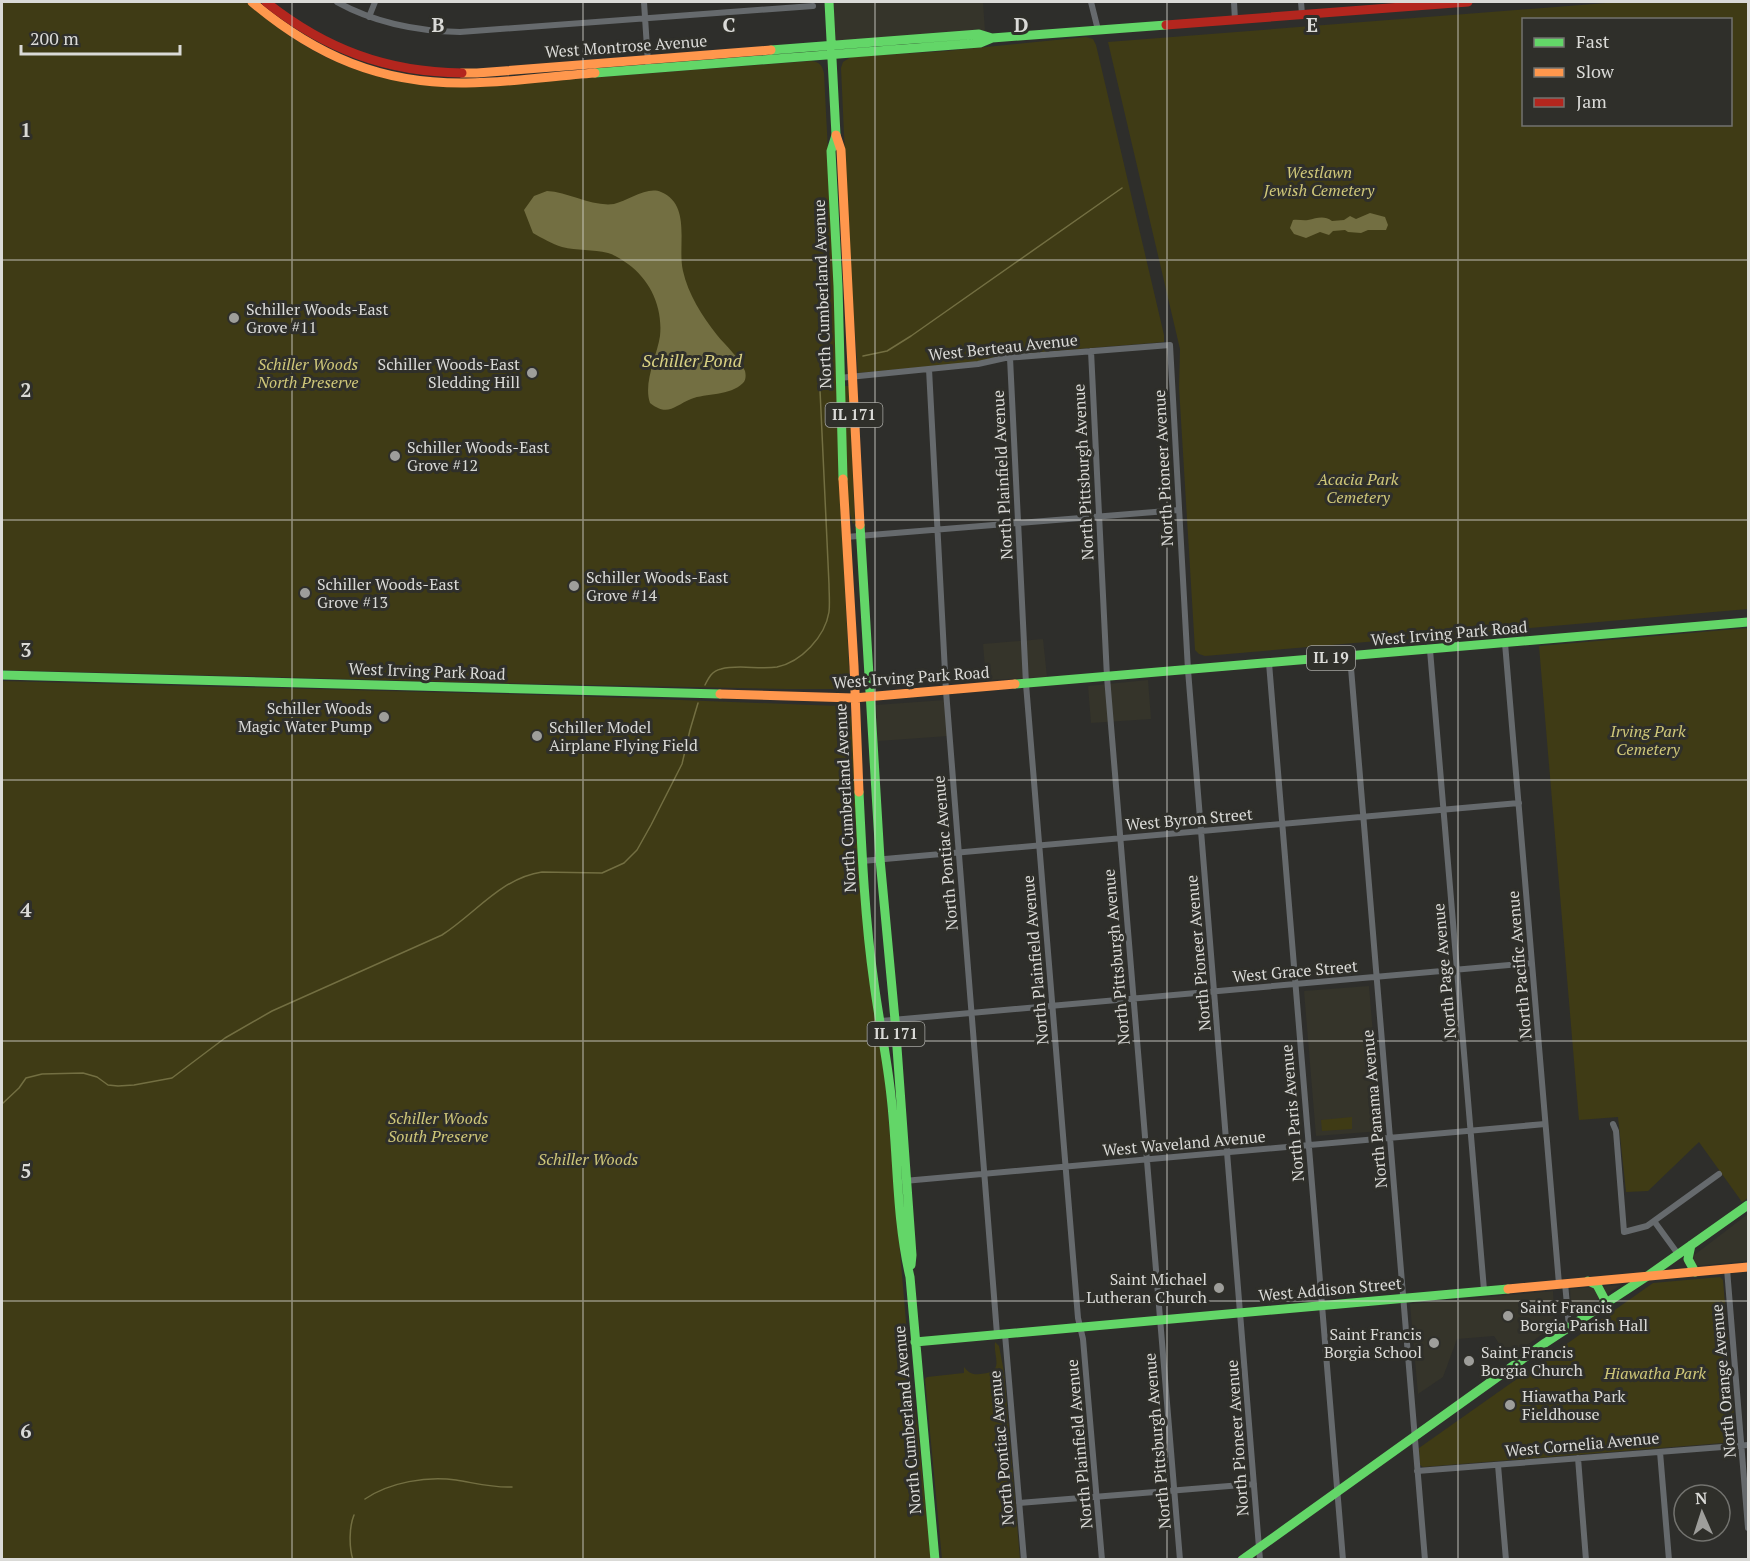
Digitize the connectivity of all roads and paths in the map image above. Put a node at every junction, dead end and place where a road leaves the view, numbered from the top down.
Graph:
1 (252, 2) edge
2 (266, 2) edge
3 (337, 2) edge
4 (375, 2) edge
5 (644, 2) edge
6 (829, 2) edge
7 (1091, 2) edge
8 (1234, 2) edge
9 (1301, 2) edge
10 (1468, 2) edge
11 (813, 6) dead end
12 (1355, 6) edge
13 (1302, 14) junction
14 (369, 17) junction
15 (645, 19) junction
16 (1235, 20) junction
17 (1098, 30) junction
18 (831, 50) junction
19 (648, 65) junction
20 (478, 78) junction
21 (836, 135) junction
22 (1170, 345) joint
23 (1091, 351) junction
24 (1010, 358) junction
25 (929, 369) junction
26 (852, 377) junction
27 (839, 378) junction
28 (1179, 510) junction
29 (1099, 516) junction
30 (1018, 523) junction
31 (937, 530) junction
32 (860, 536) junction
33 (846, 537) junction
34 (1749, 622) edge
35 (1505, 643) junction
36 (1430, 650) junction
37 (1350, 656) junction
38 (1269, 663) junction
39 (1188, 670) junction
40 (2, 675) edge
41 (1107, 677) junction
42 (1026, 684) junction
43 (946, 691) junction
44 (870, 697) junction
45 (854, 698) junction
46 (1519, 803) junction
47 (1444, 810) junction
48 (1364, 817) junction
49 (1282, 824) junction
50 (1201, 831) junction
51 (1120, 838) junction
52 (1040, 845) junction
53 (958, 852) junction
54 (880, 859) junction
55 (862, 861) junction
56 (1532, 963) junction
57 (1457, 970) junction
58 (1377, 977) junction
59 (1295, 984) junction
60 (1214, 992) junction
61 (1133, 999) junction
62 (1053, 1006) junction
63 (971, 1013) junction
64 (895, 1020) junction
65 (881, 1021) junction
66 (1545, 1124) junction
67 (1613, 1124) dead end
68 (1471, 1131) junction
69 (1390, 1138) junction
70 (1309, 1145) junction
71 (1228, 1152) junction
72 (1147, 1160) junction
73 (1066, 1167) junction
74 (984, 1174) junction
75 (1719, 1174) dead end
76 (902, 1181) junction
77 (1749, 1205) edge
78 (1654, 1221) junction
79 (1691, 1245) junction
80 (1678, 1254) junction
81 (1749, 1267) edge
82 (1727, 1269) junction
83 (1695, 1272) junction
84 (1649, 1275) junction
85 (1588, 1281) junction
86 (1562, 1283) junction
87 (1484, 1290) junction
88 (1403, 1298) junction
89 (1606, 1302) junction
90 (1322, 1305) junction
91 (1241, 1313) junction
92 (1160, 1320) junction
93 (1080, 1327) junction
94 (1569, 1327) junction
95 (1001, 1334) junction
96 (915, 1342) junction
97 (1414, 1436) junction
98 (1745, 1445) edge
99 (1660, 1452) junction
100 (1578, 1458) junction
101 (1498, 1465) junction
102 (1417, 1471) junction
103 (1254, 1484) junction
104 (1174, 1491) junction
105 (1337, 1492) junction
106 (1096, 1497) junction
107 (1019, 1503) junction
108 (1749, 1528) edge
109 (1259, 1548) junction
110 (935, 1560) edge
111 (1024, 1560) edge
112 (1102, 1560) edge
113 (1180, 1560) edge
114 (1242, 1560) edge
115 (1260, 1560) edge
116 (1343, 1560) edge
117 (1425, 1560) edge
118 (1506, 1560) edge
119 (1586, 1560) edge
120 (1669, 1560) edge

1 - 20 main road
2 - 20 main road
3 - 14 street
4 - 14 street
5 - 15 street
6 - 18 main road, North Cumberland Avenue / IL 171
7 - 17 street
8 - 16 street
9 - 13 street
10 - 12 main road, West Montrose Avenue
11 - 15 street
12 - 13 main road, West Montrose Avenue
13 - 16 main road, West Montrose Avenue
14 - 15 street
15 - 19 street
16 - 17 main road, West Montrose Avenue
17 - 18 main road, West Montrose Avenue
18 - 19 main road, West Montrose Avenue
18 - 21 main road, North Cumberland Avenue / IL 171
19 - 20 main road, West Montrose Avenue
21 - 26 main road, North Cumberland Avenue / IL 171
21 - 27 main road, North Cumberland Avenue / IL 171
22 - 23 street, West Berteau Avenue
22 - 28 street, North Pioneer Avenue
23 - 24 street, West Berteau Avenue
23 - 29 street, North Pittsburgh Avenue
24 - 25 street, West Berteau Avenue
24 - 30 street, North Plainfield Avenue
25 - 26 street, West Berteau Avenue
25 - 31 street, North Pontiac Avenue
26 - 27 street, West Berteau Avenue
26 - 32 main road, North Cumberland Avenue / IL 171
27 - 33 main road, North Cumberland Avenue / IL 171
28 - 29 street
28 - 39 street, North Pioneer Avenue
29 - 30 street
29 - 41 street, North Pittsburgh Avenue
30 - 31 street
30 - 42 street, North Plainfield Avenue
31 - 32 street
31 - 43 street, North Pontiac Avenue
32 - 33 street
32 - 44 main road, North Cumberland Avenue / IL 171
33 - 45 main road, North Cumberland Avenue / IL 171
34 - 35 main road, West Irving Park Road / IL 19
35 - 36 main road, West Irving Park Road / IL 19
35 - 46 street, North Pacific Avenue
36 - 37 main road, West Irving Park Road / IL 19
36 - 47 street, North Page Avenue
37 - 38 main road, West Irving Park Road / IL 19
37 - 48 street, North Panama Avenue
38 - 39 main road, West Irving Park Road / IL 19
38 - 49 street, North Paris Avenue
39 - 41 main road, West Irving Park Road / IL 19
39 - 50 street, North Pioneer Avenue
40 - 45 main road, West Irving Park Road / IL 19
41 - 42 main road, West Irving Park Road / IL 19
41 - 51 street, North Pittsburgh Avenue
42 - 43 main road, West Irving Park Road / IL 19
42 - 52 street, North Plainfield Avenue
43 - 44 main road, West Irving Park Road / IL 19
43 - 53 street, North Pontiac Avenue
44 - 45 main road, West Irving Park Road / IL 19
44 - 54 main road, North Cumberland Avenue / IL 171
45 - 55 main road, North Cumberland Avenue / IL 171
46 - 47 street, West Byron Street
46 - 56 street, North Pacific Avenue
47 - 48 street, West Byron Street
47 - 57 street, North Page Avenue
48 - 49 street, West Byron Street
48 - 58 street, North Panama Avenue
49 - 50 street, West Byron Street
49 - 59 street, North Paris Avenue
50 - 51 street, West Byron Street
50 - 60 street, North Pioneer Avenue
51 - 52 street, West Byron Street
51 - 61 street, North Pittsburgh Avenue
52 - 53 street, West Byron Street
52 - 62 street, North Plainfield Avenue
53 - 54 street, West Byron Street
53 - 63 street, North Pontiac Avenue
54 - 55 street, West Byron Street
54 - 64 main road, North Cumberland Avenue / IL 171
55 - 65 main road, North Cumberland Avenue / IL 171
56 - 57 street, West Grace Street
56 - 66 street, North Pacific Avenue
57 - 58 street, West Grace Street
57 - 68 street, North Page Avenue
58 - 59 street, West Grace Street
58 - 69 street, North Panama Avenue
59 - 60 street, West Grace Street
59 - 70 street, North Paris Avenue
60 - 61 street, West Grace Street
60 - 71 street, North Pioneer Avenue
61 - 62 street, West Grace Street
61 - 72 street, North Pittsburgh Avenue
62 - 63 street, West Grace Street
62 - 73 street, North Plainfield Avenue
63 - 64 street, West Grace Street
63 - 74 street, North Pontiac Avenue
64 - 65 street, West Grace Street
64 - 76 main road, North Cumberland Avenue / IL 171
65 - 76 main road, North Cumberland Avenue / IL 171
66 - 68 street, West Waveland Avenue
66 - 86 street, North Pacific Avenue
67 - 78 street
68 - 69 street, West Waveland Avenue
68 - 87 street, North Page Avenue
69 - 70 street, West Waveland Avenue
69 - 88 street, North Panama Avenue
70 - 71 street, West Waveland Avenue
70 - 90 street, North Paris Avenue
71 - 72 street, West Waveland Avenue
71 - 91 street, North Pioneer Avenue
72 - 73 street, West Waveland Avenue
72 - 92 street, North Pittsburgh Avenue
73 - 74 street, West Waveland Avenue
73 - 93 street, North Plainfield Avenue
74 - 76 street, West Waveland Avenue
74 - 95 street, North Pontiac Avenue
75 - 78 street
76 - 96 main road, North Cumberland Avenue / IL 171
77 - 79 main road
78 - 80 street
79 - 80 main road
79 - 83 main road
80 - 84 main road
81 - 82 main road, West Addison Street
82 - 83 main road, West Addison Street
82 - 98 street, North Orange Avenue
83 - 84 main road, West Addison Street
84 - 85 main road, West Addison Street
84 - 89 main road
85 - 86 main road, West Addison Street
85 - 89 main road
86 - 87 main road, West Addison Street
86 - 94 street, North Pacific Avenue
87 - 88 main road, West Addison Street
88 - 90 main road, West Addison Street
88 - 97 street, North Panama Avenue
89 - 94 main road
90 - 91 main road, West Addison Street
90 - 105 street, North Paris Avenue
91 - 92 main road, West Addison Street
91 - 103 street, North Pioneer Avenue
92 - 93 main road, West Addison Street
92 - 104 street, North Pittsburgh Avenue
93 - 95 main road, West Addison Street
93 - 106 street, North Plainfield Avenue
94 - 97 main road
95 - 96 main road, West Addison Street
95 - 107 street, North Pontiac Avenue
96 - 110 main road, North Cumberland Avenue / IL 171
97 - 102 street, North Panama Avenue
97 - 105 main road
98 - 99 street, West Cornelia Avenue
98 - 108 street, North Orange Avenue
99 - 100 street, West Cornelia Avenue
99 - 120 street
100 - 101 street, West Cornelia Avenue
100 - 119 street
101 - 102 street, West Cornelia Avenue
101 - 118 street
102 - 117 street, North Panama Avenue
103 - 104 street
103 - 109 street, North Pioneer Avenue
104 - 106 street
104 - 113 street, North Pittsburgh Avenue
105 - 109 main road
105 - 116 street, North Paris Avenue
106 - 107 street
106 - 112 street, North Plainfield Avenue
107 - 111 street, North Pontiac Avenue
109 - 114 main road
109 - 115 street, North Pioneer Avenue

